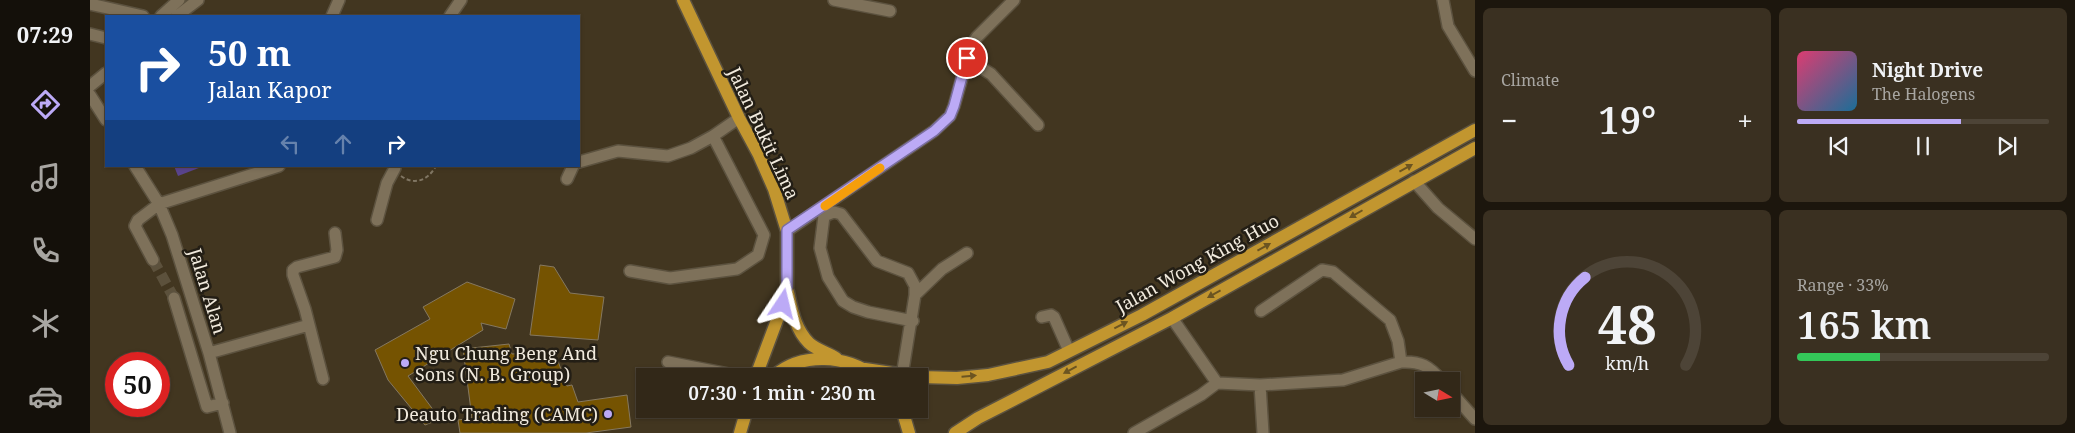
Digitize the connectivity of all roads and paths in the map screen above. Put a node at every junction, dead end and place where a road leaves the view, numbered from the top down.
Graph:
1 (179, 0) edge
2 (196, 0) edge
3 (339, 0) edge
4 (461, 0) edge
5 (683, 0) edge
6 (834, 0) edge
7 (1014, 0) edge
8 (1443, 0) edge
9 (90, 4) edge
10 (890, 11) dead end
11 (139, 15) edge
12 (162, 15) edge
13 (178, 15) edge
14 (332, 15) edge
15 (451, 15) edge
16 (90, 34) edge
17 (105, 38) edge
18 (967, 58) junction
19 (1475, 71) edge
20 (105, 74) edge
21 (90, 86) edge
22 (90, 96) edge
23 (105, 118) edge
24 (739, 118) junction
25 (1038, 125) dead end
26 (1475, 130) edge
27 (713, 136) junction
28 (1475, 148) edge
29 (580, 162) edge
30 (136, 167) edge
31 (275, 167) edge
32 (435, 167) edge
33 (573, 167) edge
34 (395, 168) joint
35 (567, 179) dead end
36 (1414, 181) junction
37 (159, 204) junction
38 (822, 212) junction
39 (377, 220) dead end
40 (787, 230) junction
41 (335, 233) dead end
42 (1475, 239) edge
43 (967, 253) dead end
44 (153, 260) tunnel mouth
45 (630, 271) dead end
46 (787, 287) junction
47 (916, 295) junction
48 (174, 298) tunnel mouth
49 (1261, 311) dead end
50 (1042, 317) dead end
51 (1172, 318) junction
52 (913, 321) junction
53 (309, 325) junction
54 (1069, 351) junction
55 (209, 353) junction
56 (842, 361) junction
57 (668, 362) dead end
58 (1401, 362) junction
59 (698, 368) edge
60 (759, 368) edge
61 (789, 368) edge
62 (863, 368) edge
63 (904, 368) edge
64 (1432, 372) edge
65 (928, 377) edge
66 (323, 379) dead end
67 (1217, 383) junction
68 (1260, 385) junction
69 (1460, 402) edge
70 (223, 403) junction
71 (740, 418) edge
72 (744, 418) edge
73 (905, 418) edge
74 (1155, 420) junction
75 (1475, 420) edge
76 (230, 433) edge
77 (729, 433) edge
78 (740, 433) edge
79 (909, 433) edge
80 (955, 433) edge
81 (1134, 433) edge
82 (1153, 433) edge
83 (1263, 433) edge

1 - 12 street
2 - 13 street
3 - 14 street
4 - 15 street
5 - 24 main road, Jalan Bukit Lima
6 - 10 street
7 - 18 street
8 - 19 street
9 - 11 street
16 - 17 street
18 - 25 street
18 - 38 street
20 - 21 street
22 - 23 street
24 - 27 street
24 - 40 main road, Jalan Bukit Lima
54 -> 26 main road, Jalan Wong King Huo
27 - 29 street
27 - 45 street
28 - 36 main road, Jalan Wong King Huo
30 - 37 street, Jalan Alan
31 - 37 street
32 - 34 path
33 - 35 street
34 - 39 street
36 - 42 street
36 -> 51 main road, Jalan Wong King Huo
37 - 44 street
37 - 55 street, Jalan Alan
38 - 40 street
38 - 47 street
38 - 52 street
40 - 46 main road, Jalan Bukit Lima
41 - 53 street
43 - 47 street
46 - 56 main road
46 - 60 main road
47 - 52 street
48 - 70 street
49 - 58 street
50 - 54 street
51 - 67 street
51 -> 80 main road, Jalan Wong King Huo
52 - 63 street
53 - 55 street
53 - 66 street
65 -> 54 main road, Jalan Wong King Huo
55 - 70 street, Jalan Alan
56 - 61 main road
56 - 62 main road
57 - 59 street
58 - 64 street
58 - 68 street
67 - 68 street
67 - 74 street
68 - 83 street
69 - 75 street
70 - 76 street, Jalan Alan
71 - 77 main road
72 - 78 main road
73 - 79 main road
74 - 81 street
74 - 82 street

